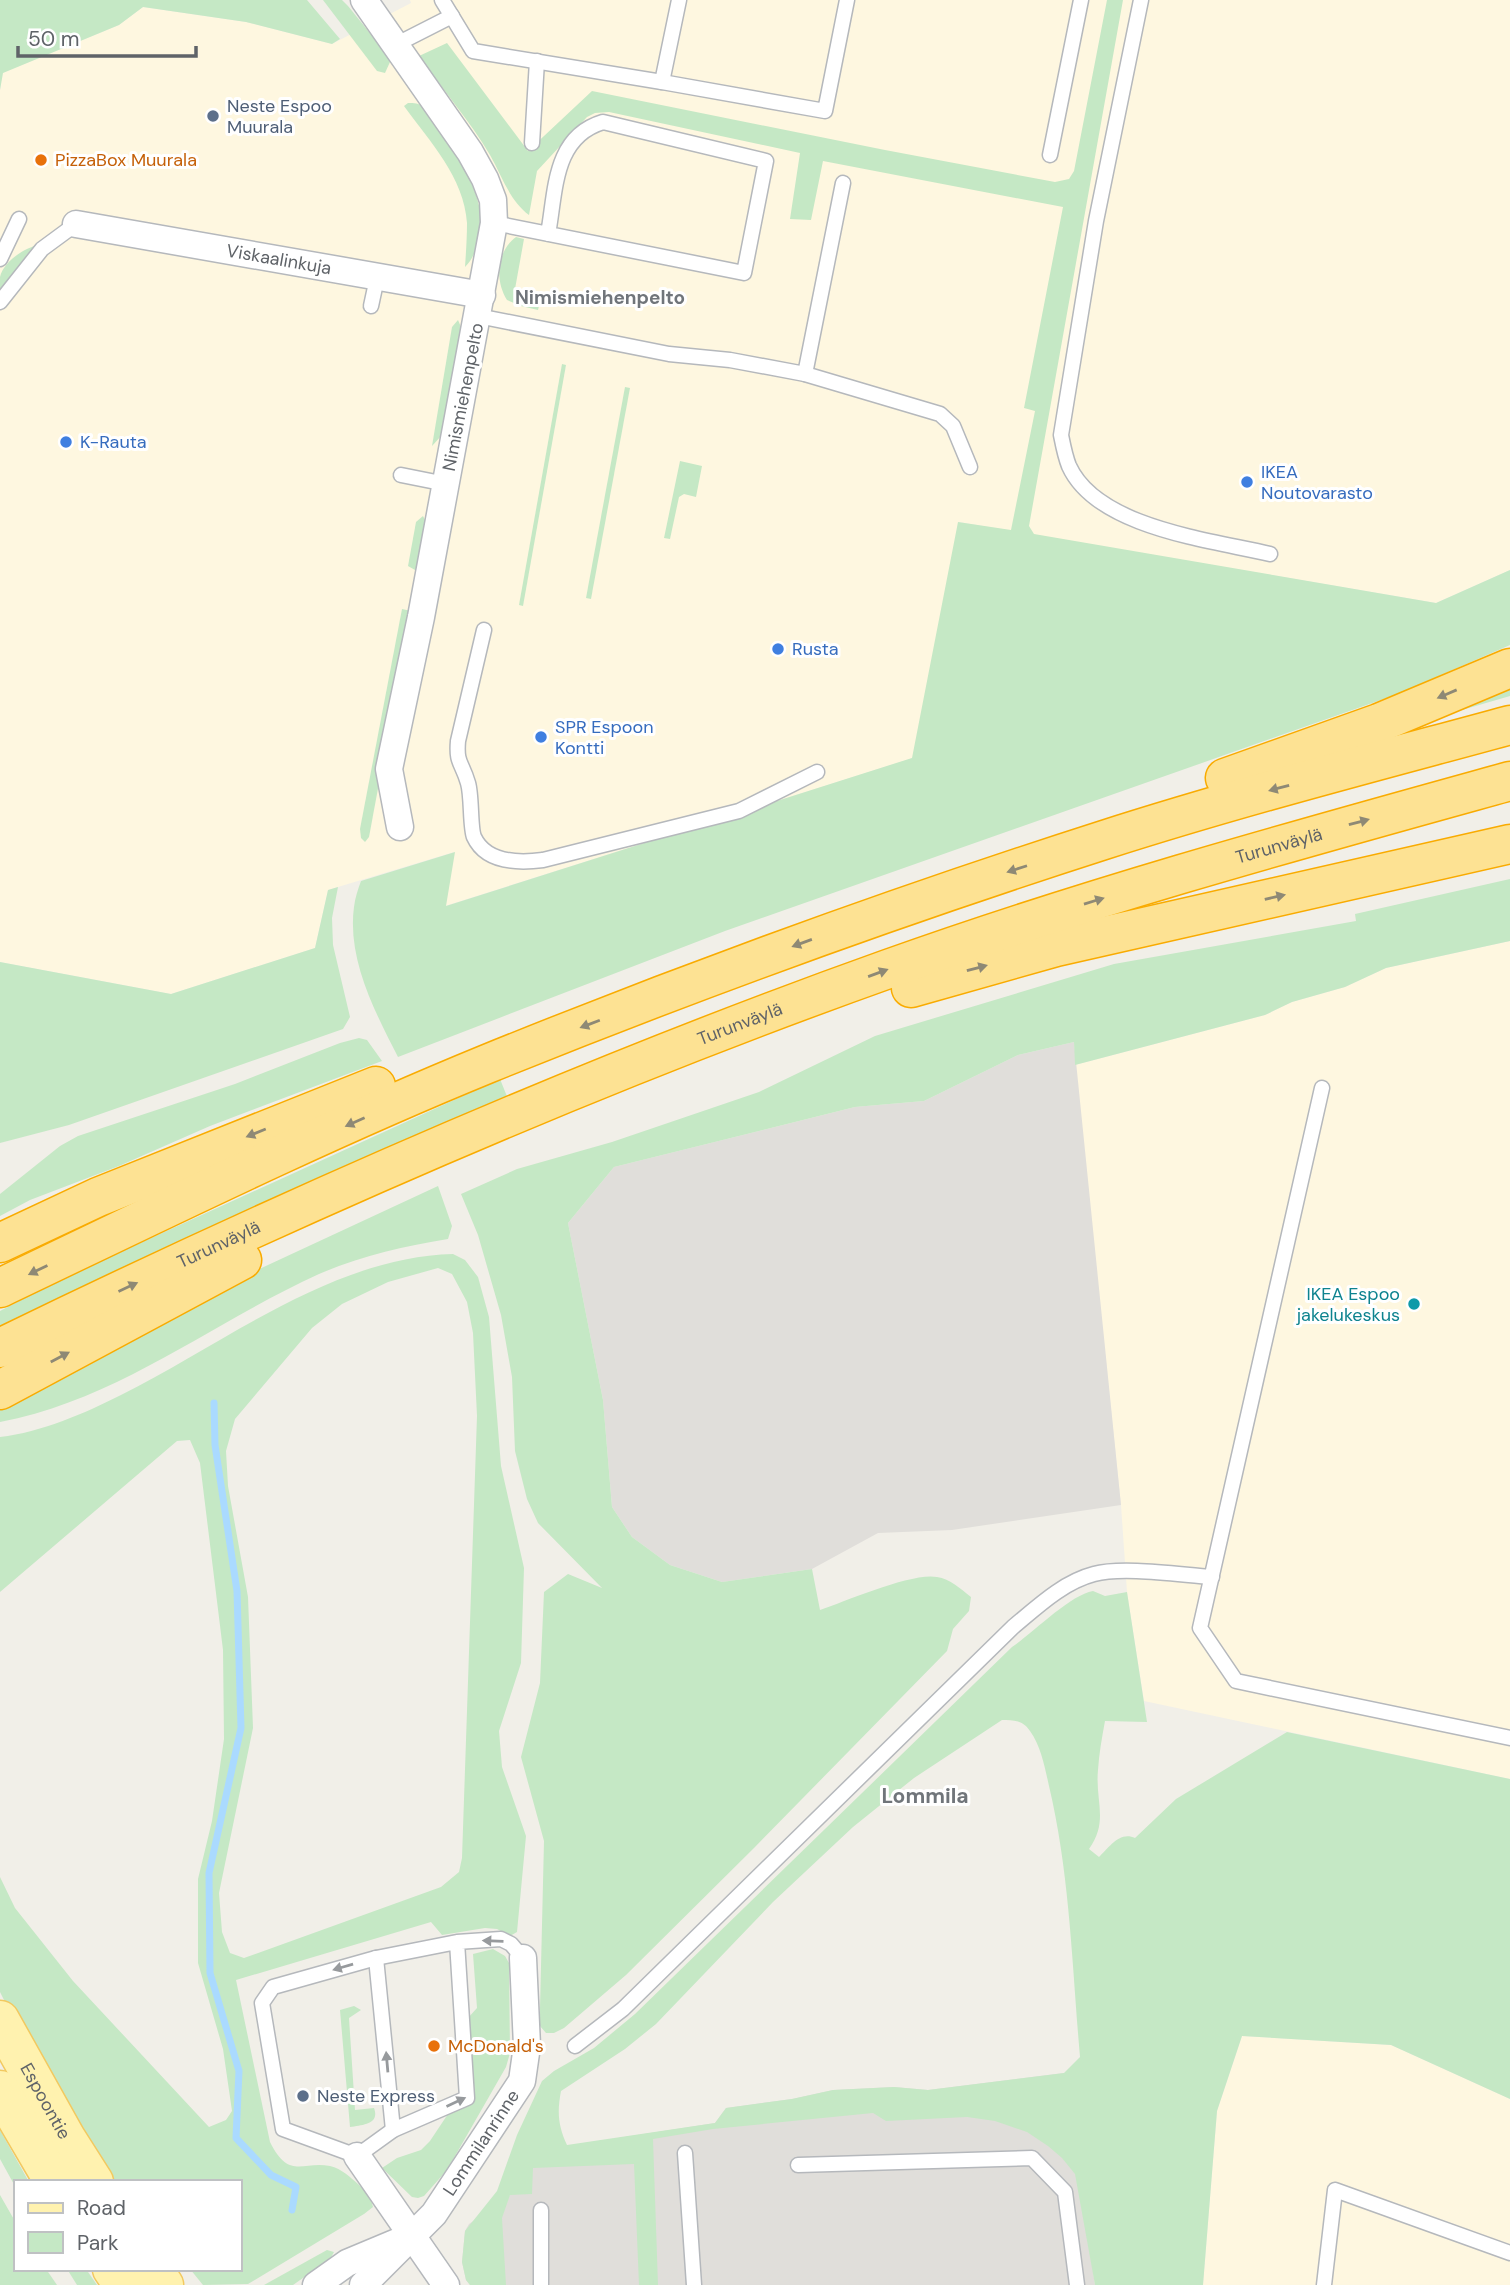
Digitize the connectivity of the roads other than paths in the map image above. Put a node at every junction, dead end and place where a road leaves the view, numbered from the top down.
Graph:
1 (363, 0) edge
2 (442, 0) edge
3 (679, 0) edge
4 (847, 0) edge
5 (1081, 0) edge
6 (1140, 0) edge
7 (452, 16) junction
8 (395, 45) junction
9 (537, 61) junction
10 (662, 82) junction
11 (532, 143) dead end
12 (1051, 155) dead end
13 (843, 183) dead end
14 (19, 219) dead end
15 (494, 223) junction
16 (76, 224) joint
17 (548, 234) junction
18 (0, 259) edge
19 (377, 278) junction
20 (0, 302) edge
21 (371, 306) dead end
22 (480, 306) junction
23 (805, 374) junction
24 (970, 467) dead end
25 (401, 475) dead end
26 (446, 484) junction
27 (1270, 554) dead end
28 (484, 630) dead end
29 (1510, 668) edge
30 (1510, 725) edge
31 (817, 772) dead end
32 (1510, 781) edge
33 (400, 827) dead end
34 (1105, 840) junction
35 (1510, 844) edge
36 (676, 1048) junction
37 (485, 1065) junction
38 (1322, 1088) dead end
39 (511, 1114) junction
40 (0, 1243) edge
41 (0, 1288) edge
42 (0, 1348) edge
43 (0, 1390) edge
44 (1212, 1577) junction
45 (1510, 1738) edge
46 (457, 1942) junction
47 (376, 1958) junction
48 (523, 1958) joint
49 (0, 2020) edge
50 (575, 2046) dead end
51 (0, 2090) edge
52 (393, 2130) junction
53 (685, 2153) dead end
54 (357, 2156) junction
55 (798, 2165) dead end
56 (53, 2180) edge
57 (93, 2180) edge
58 (541, 2210) dead end
59 (413, 2236) junction
60 (1510, 2253) edge
61 (320, 2284) edge
62 (363, 2285) edge
63 (446, 2285) edge
64 (541, 2285) edge
65 (694, 2285) edge
66 (1077, 2285) edge
67 (1324, 2285) edge

1 - 8 street, Nimismiehenpelto
2 - 7 lane
3 - 10 lane
4 - 10 lane
5 - 12 lane
6 - 27 lane
7 - 8 lane
7 - 9 lane
8 - 15 street, Nimismiehenpelto
9 - 10 lane
9 - 11 lane
13 - 23 lane
14 - 18 lane
15 - 17 lane
15 - 22 street, Nimismiehenpelto
16 - 19 street, Viskaalinkuja
16 - 20 lane
17 - 17 lane
19 - 21 lane
19 - 22 street, Viskaalinkuja
22 - 23 lane
22 - 26 street, Nimismiehenpelto
23 - 24 lane
25 - 26 lane
26 - 33 street, Nimismiehenpelto
28 - 31 lane
29 -> 34 highway
30 -> 34 highway
36 -> 32 highway, Turunväylä
34 -> 37 highway
36 -> 35 highway
36 - 39 highway, Turunväylä
37 -> 40 highway
37 -> 41 highway
38 - 44 lane
42 -> 39 highway, Turunväylä
43 -> 39 highway
44 - 45 lane
44 - 50 lane
46 - 47 lane
48 -> 46 lane
52 -> 46 lane
52 -> 47 lane
47 -> 54 lane
48 - 59 street, Lommilanrinne
49 - 57 main road, Espoontie
51 - 56 main road, Espoontie
52 - 54 lane
53 - 65 lane
54 - 59 street
55 - 66 lane
58 - 64 lane
59 - 61 street
59 - 62 street, Lommilanrinne
59 - 63 street
60 - 67 lane

